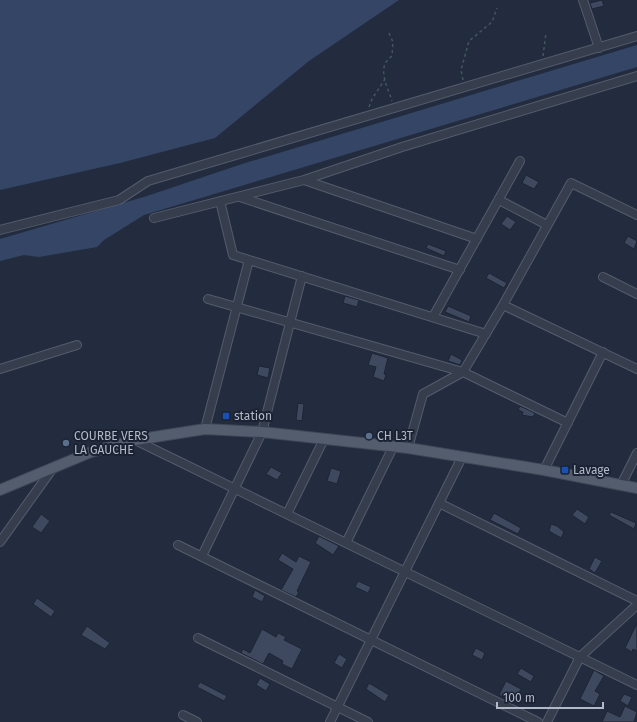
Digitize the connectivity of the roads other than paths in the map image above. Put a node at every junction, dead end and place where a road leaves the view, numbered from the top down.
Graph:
1 (583, 0) edge
2 (637, 36) edge
3 (599, 48) junction
4 (637, 76) edge
5 (520, 161) dead end
6 (304, 180) junction
7 (240, 196) junction
8 (498, 200) junction
9 (220, 201) junction
10 (637, 215) edge
11 (154, 218) dead end
12 (547, 225) junction
13 (0, 230) edge
14 (477, 239) junction
15 (249, 260) junction
16 (460, 270) junction
17 (302, 276) junction
18 (603, 277) dead end
19 (637, 294) edge
20 (208, 299) dead end
21 (503, 305) junction
22 (236, 307) junction
23 (433, 317) junction
24 (290, 323) junction
25 (486, 334) junction
26 (77, 345) dead end
27 (602, 352) junction
28 (637, 369) edge
29 (0, 370) edge
30 (463, 372) junction
31 (568, 423) junction
32 (206, 429) junction
33 (262, 432) junction
34 (324, 439) junction
35 (135, 440) junction
36 (393, 447) junction
37 (408, 448) junction
38 (637, 453) edge
39 (462, 457) junction
40 (54, 466) junction
41 (544, 470) junction
42 (622, 485) junction
43 (637, 488) edge
44 (235, 489) junction
45 (0, 490) edge
46 (439, 503) junction
47 (286, 514) junction
48 (0, 542) edge
49 (346, 543) junction
50 (178, 545) dead end
51 (202, 556) junction
52 (405, 572) junction
53 (637, 601) edge
54 (637, 605) edge
55 (198, 638) dead end
56 (371, 640) junction
57 (580, 657) junction
58 (637, 685) edge
59 (338, 707) junction
60 (183, 715) dead end
61 (197, 722) edge
62 (330, 722) edge
63 (368, 722) edge
64 (538, 722) edge
65 (547, 722) edge

1 - 3 street
2 - 3 street
3 - 13 street
4 - 6 street
5 - 8 street
6 - 7 street
6 - 14 street
7 - 9 street
7 - 16 street
8 - 12 street
8 - 14 street
9 - 11 street
9 - 15 street
10 - 12 street
12 - 21 street
14 - 16 street
15 - 17 street
15 - 22 street
16 - 23 street
17 - 23 street
17 - 24 street
18 - 19 street
20 - 22 street
21 - 25 street
21 - 27 street
22 - 24 street
22 - 32 street
23 - 25 street
24 - 30 street
24 - 33 street
25 - 30 street
26 - 29 street
27 - 28 street
27 - 31 street
30 - 31 street
30 - 37 street
31 - 41 street
32 - 33 main road
32 - 35 main road
33 - 34 main road
33 - 44 street
34 - 36 main road
34 - 47 street
35 - 40 main road
35 - 44 street
36 - 37 main road
36 - 49 street
37 - 39 main road
38 - 42 street
39 - 41 main road
39 - 46 street
40 - 45 main road
40 - 48 street
41 - 42 main road
42 - 43 main road
44 - 47 street
44 - 51 street
46 - 52 street
46 - 53 street
47 - 49 street
49 - 52 street
50 - 51 street
51 - 56 street
52 - 56 street
52 - 57 street
54 - 57 street
55 - 59 street
56 - 59 street
56 - 64 street
57 - 58 street
57 - 65 street
59 - 62 street
59 - 63 street
60 - 61 street

